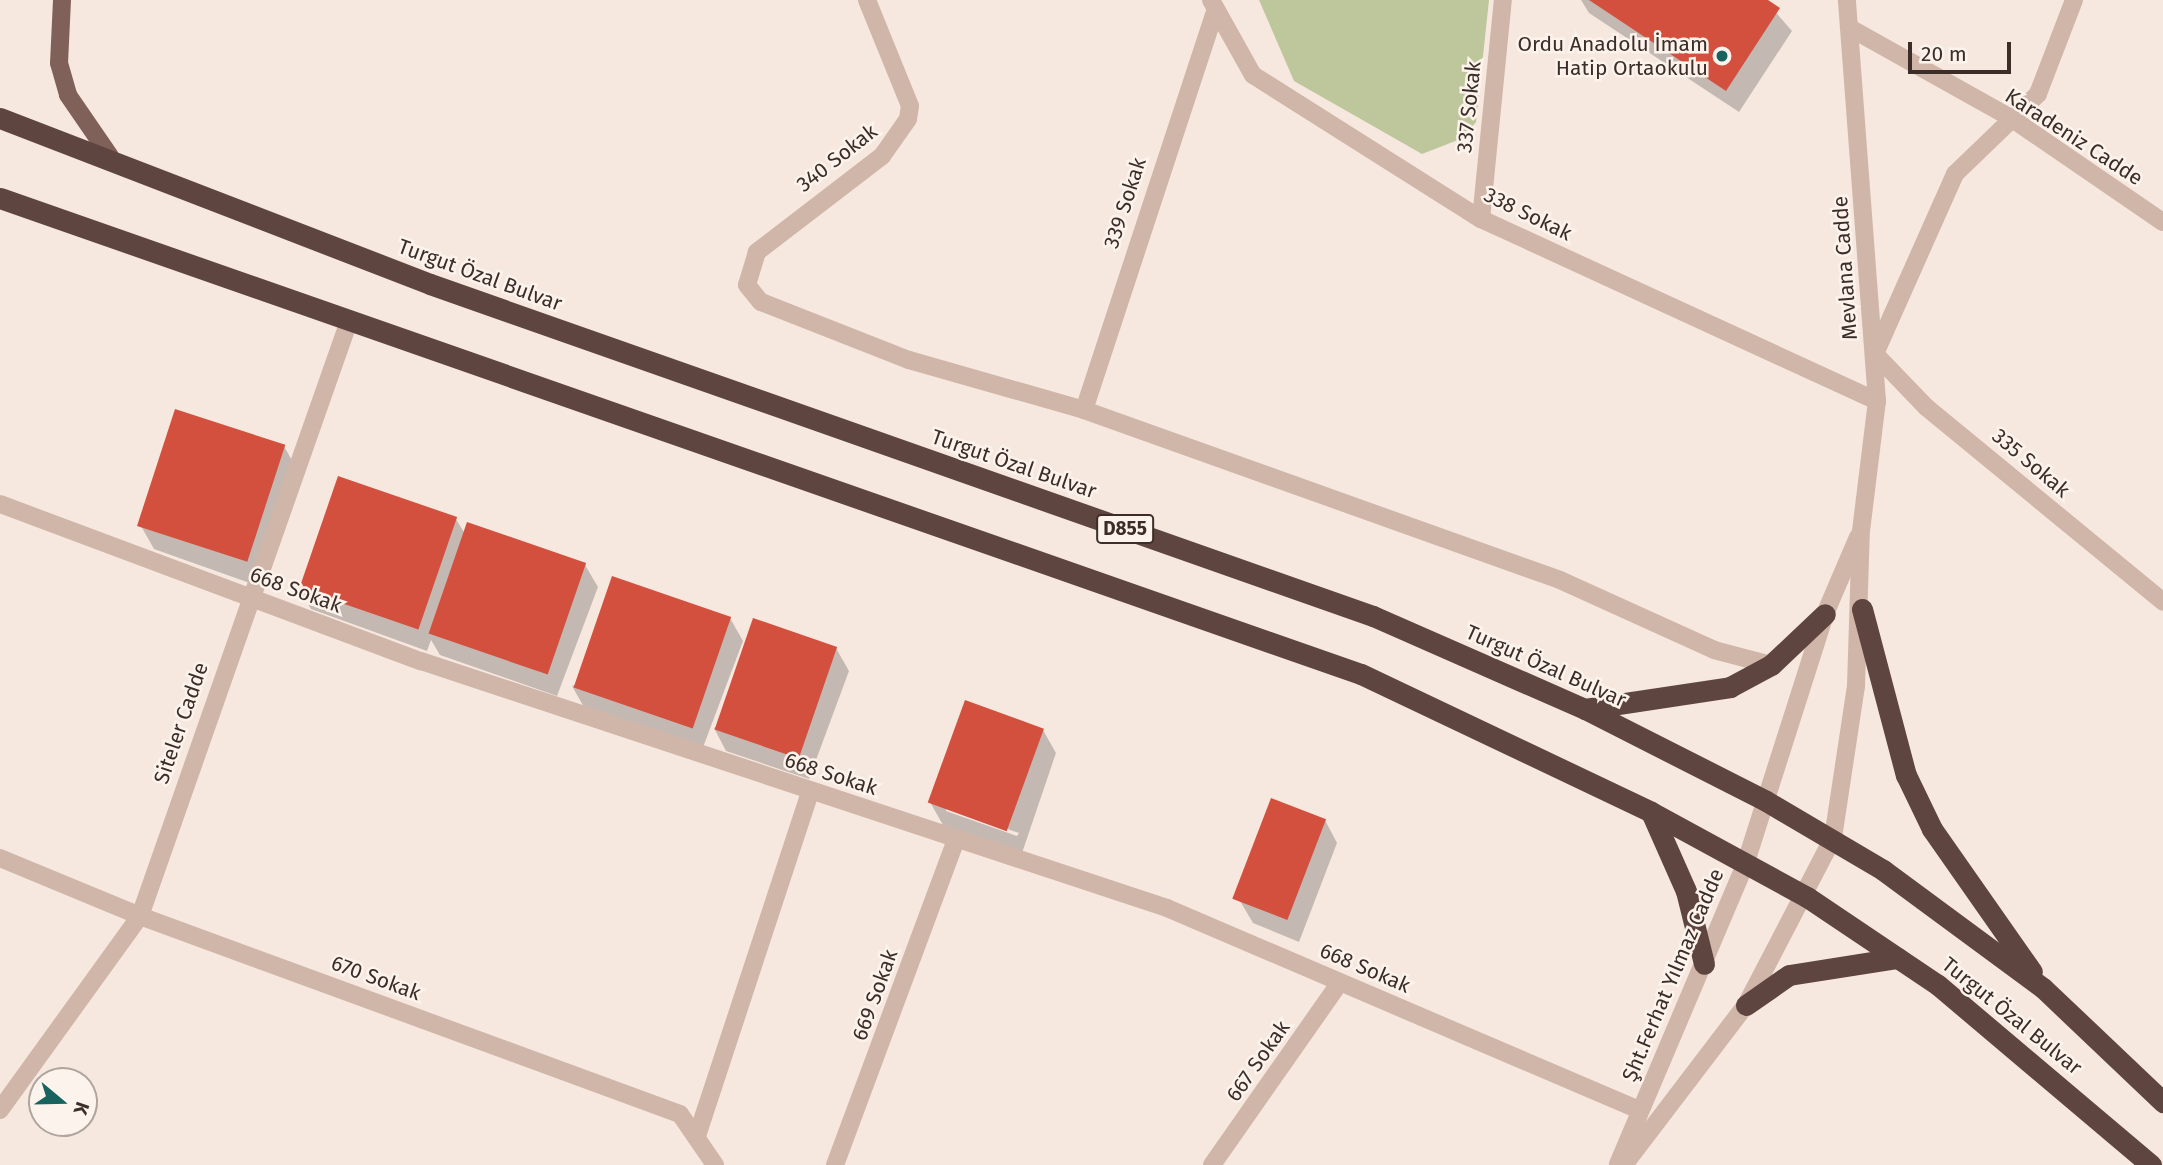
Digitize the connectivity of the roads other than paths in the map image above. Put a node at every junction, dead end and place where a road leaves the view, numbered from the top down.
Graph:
1 (62, 0) edge
2 (867, 0) edge
3 (1503, 0) edge
4 (1847, 0) edge
5 (2074, 0) edge
6 (1213, 6) edge
7 (1850, 28) junction
8 (0, 118) edge
9 (2011, 118) junction
10 (110, 156) junction
11 (3, 196) edge
12 (1481, 219) junction
13 (2163, 222) edge
14 (349, 321) junction
15 (1875, 354) junction
16 (1877, 401) junction
17 (1084, 410) junction
18 (0, 504) edge
19 (1861, 531) junction
20 (248, 597) junction
21 (2163, 603) edge
22 (1862, 609) junction
23 (1825, 614) junction
24 (1771, 665) junction
25 (1585, 709) junction
26 (810, 792) junction
27 (1766, 801) junction
28 (1651, 812) junction
29 (1833, 838) junction
30 (956, 839) junction
31 (0, 858) edge
32 (1746, 862) junction
33 (1807, 897) junction
34 (140, 916) junction
35 (1898, 958) junction
36 (1704, 964) junction
37 (1340, 982) junction
38 (2043, 988) junction
39 (1746, 1005) junction
40 (2163, 1102) edge
41 (0, 1110) edge
42 (1639, 1110) junction
43 (697, 1136) junction
44 (715, 1165) edge
45 (835, 1165) edge
46 (1212, 1165) edge
47 (1618, 1165) edge
48 (1625, 1165) edge
49 (2151, 1165) edge

1 - 10 main road
2 - 17 street, 340 Sokak
3 - 12 street, 337 Sokak
4 - 7 street, Mevlana Cadde
5 - 9 street
6 - 12 street, 338 Sokak
6 - 17 street, 339 Sokak
7 - 9 street, Karadeniz Cadde
7 - 15 street, Mevlana Cadde
8 - 10 highway, Turgut Özal Bulvar / D855
9 - 13 street, Karadeniz Cadde
9 - 15 street
10 - 25 highway, Turgut Özal Bulvar / D855
11 - 14 highway, Turgut Özal Bulvar
12 - 16 street, 338 Sokak
14 - 20 street, Siteler Cadde
14 - 28 highway, Turgut Özal Bulvar
15 - 16 street, Mevlana Cadde
15 - 21 street, 335 Sokak
16 - 19 street, Mevlana Cadde
17 - 24 street
18 - 20 street, 668 Sokak
19 - 22 street, Mevlana Cadde
19 - 23 street, Mevlana Cadde
20 - 26 street, 668 Sokak
20 - 34 street, Siteler Cadde
22 - 29 street, Mevlana Cadde
22 - 38 highway
23 - 24 highway
23 - 27 street, Mevlana Cadde
24 - 25 highway
25 - 27 highway, Turgut Özal Bulvar / D855
26 - 30 street, 668 Sokak
26 - 43 street
27 - 29 highway, Turgut Özal Bulvar / D855
27 - 32 street, Şht.Ferhat Yılmaz Cadde
28 - 32 highway, Turgut Özal Bulvar
28 - 36 highway
29 - 33 street
29 - 38 highway, Turgut Özal Bulvar / D855
30 - 37 street, 668 Sokak
30 - 45 street, 669 Sokak
31 - 34 street, 670 Sokak
32 - 33 highway, Turgut Özal Bulvar
32 - 36 street, Şht.Ferhat Yılmaz Cadde
33 - 35 highway, Turgut Özal Bulvar
33 - 39 street
34 - 41 street, Siteler Cadde
34 - 43 street, 670 Sokak
35 - 39 highway
35 - 49 highway, Turgut Özal Bulvar
36 - 42 street, Şht.Ferhat Yılmaz Cadde
37 - 42 street, 668 Sokak
37 - 46 street, 667 Sokak
38 - 40 highway, Turgut Özal Bulvar / D855
39 - 48 street
42 - 47 street, Şht.Ferhat Yılmaz Cadde
43 - 44 street, 670 Sokak

